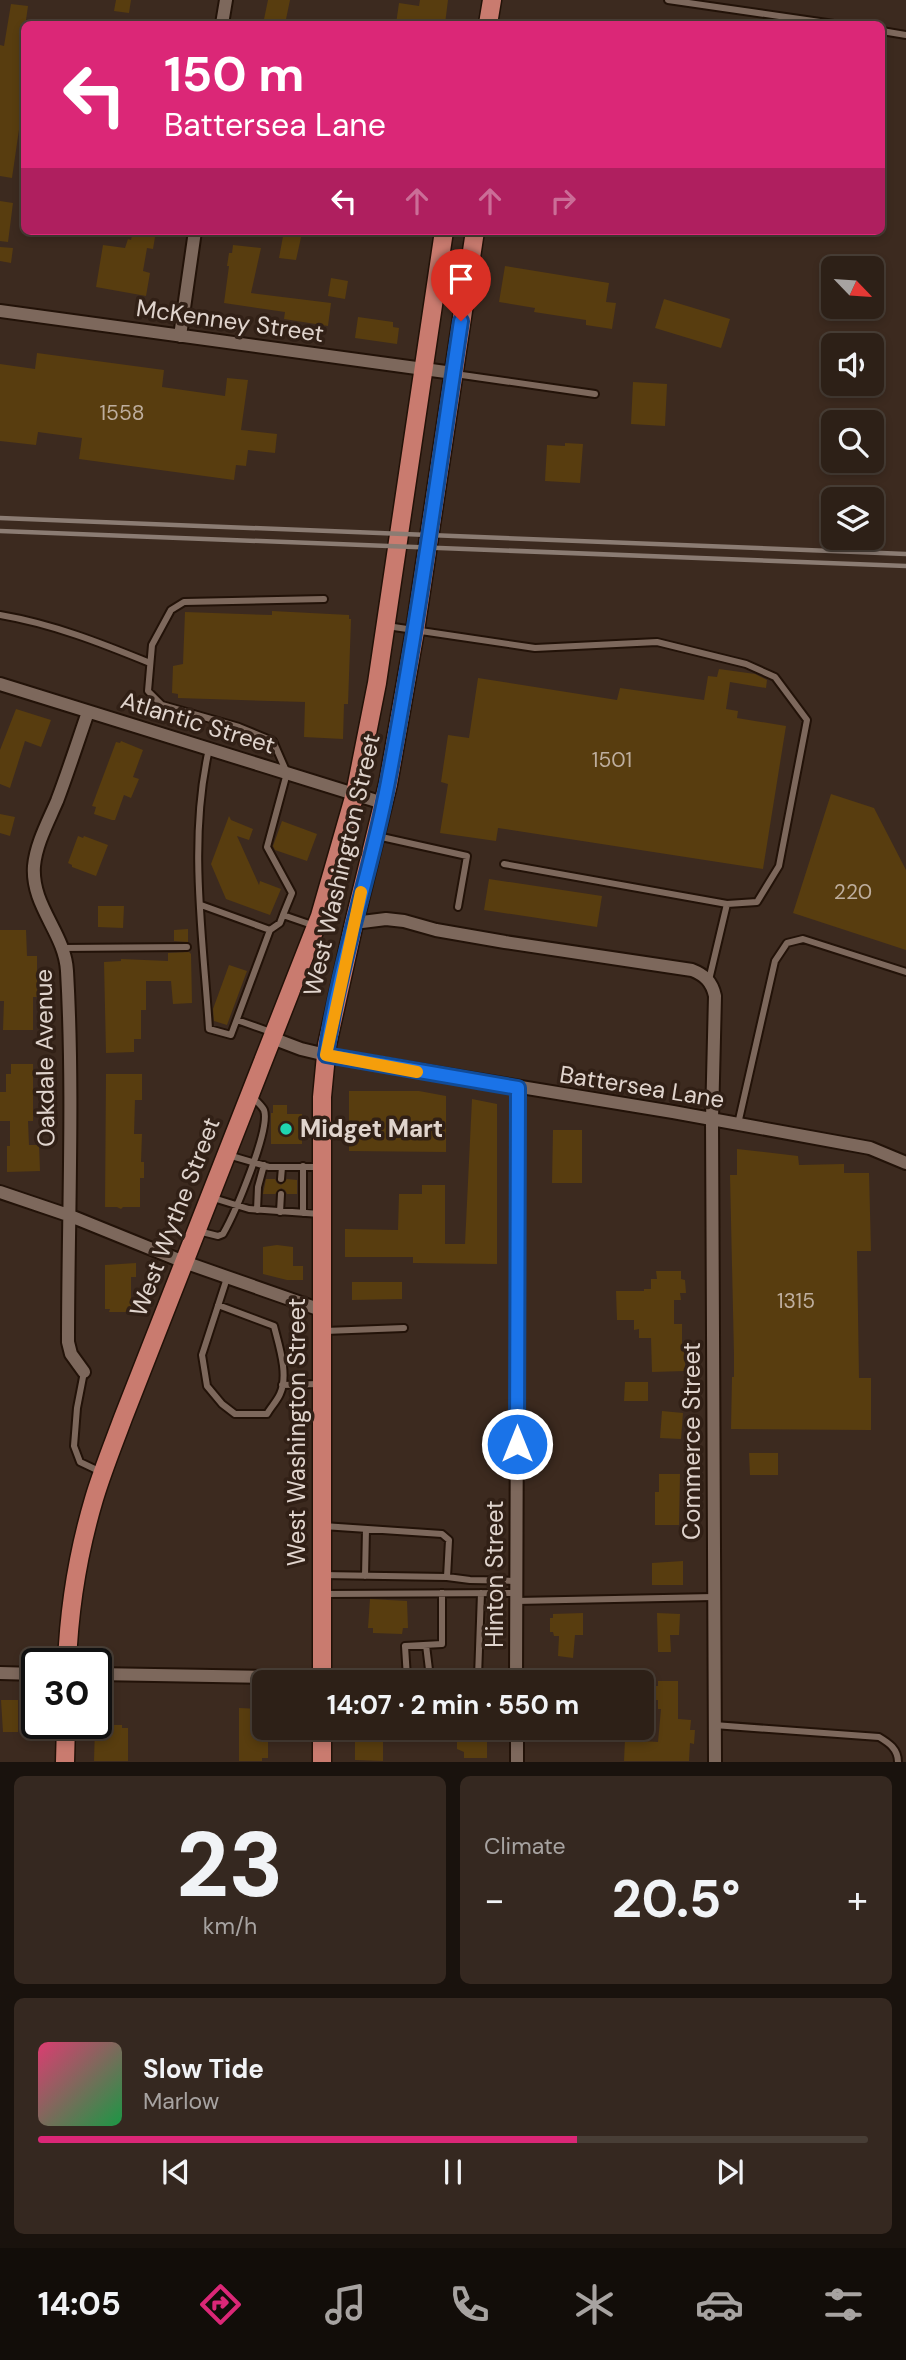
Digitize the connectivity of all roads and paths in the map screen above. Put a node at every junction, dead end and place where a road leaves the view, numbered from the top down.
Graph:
1 (226, 0) edge
2 (492, 0) edge
3 (668, 0) edge
4 (737, 0) edge
5 (736, 10) junction
6 (222, 21) edge
7 (488, 21) edge
8 (813, 21) edge
9 (885, 32) edge
10 (906, 35) edge
11 (194, 235) edge
12 (443, 235) edge
13 (474, 235) edge
14 (0, 311) edge
15 (180, 336) junction
16 (425, 369) junction
17 (453, 373) junction
18 (596, 394) dead end
19 (324, 599) dead end
20 (0, 615) edge
21 (385, 626) junction
22 (415, 631) junction
23 (150, 663) junction
24 (0, 684) edge
25 (89, 712) junction
26 (209, 749) junction
27 (287, 773) junction
28 (355, 794) junction
29 (383, 803) junction
30 (375, 836) junction
31 (504, 864) dead end
32 (727, 904) junction
33 (201, 905) junction
34 (458, 907) dead end
35 (283, 915) junction
36 (354, 923) junction
37 (316, 926) junction
38 (270, 930) junction
39 (187, 947) dead end
40 (61, 948) junction
41 (906, 972) edge
42 (709, 980) junction
43 (237, 1020) junction
44 (273, 1035) junction
45 (326, 1055) junction
46 (518, 1088) junction
47 (250, 1093) junction
48 (712, 1120) junction
49 (738, 1125) junction
50 (226, 1154) junction
51 (906, 1161) edge
52 (253, 1163) junction
53 (264, 1166) junction
54 (303, 1166) junction
55 (282, 1167) junction
56 (322, 1167) junction
57 (281, 1179) dead end
58 (0, 1192) edge
59 (281, 1194) dead end
60 (210, 1197) junction
61 (236, 1206) junction
62 (257, 1210) junction
63 (280, 1212) junction
64 (303, 1213) junction
65 (322, 1214) junction
66 (68, 1215) junction
67 (197, 1230) junction
68 (184, 1262) junction
69 (227, 1278) junction
70 (218, 1305) junction
71 (321, 1310) junction
72 (404, 1328) dead end
73 (321, 1331) junction
74 (84, 1372) joint
75 (321, 1383) junction
76 (282, 1385) junction
77 (103, 1473) junction
78 (321, 1526) junction
79 (366, 1529) junction
80 (321, 1575) junction
81 (365, 1576) junction
82 (447, 1577) junction
83 (516, 1592) junction
84 (442, 1593) junction
85 (481, 1593) junction
86 (321, 1594) junction
87 (713, 1597) junction
88 (426, 1645) junction
89 (68, 1648) edge
90 (322, 1670) edge
91 (406, 1670) edge
92 (429, 1670) edge
93 (478, 1670) edge
94 (516, 1670) edge
95 (0, 1673) edge
96 (21, 1674) edge
97 (112, 1674) edge
98 (252, 1678) edge
99 (714, 1724) junction
100 (66, 1739) edge
101 (322, 1740) edge
102 (517, 1740) edge
103 (65, 1762) edge
104 (322, 1762) edge
105 (517, 1762) edge
106 (715, 1762) edge
107 (898, 1762) edge

1 - 6 street
2 - 7 main road
3 - 5 lane
4 - 5 lane
5 - 8 lane
9 - 10 lane
11 - 15 street
12 - 16 main road, West Washington Street
13 - 17 main road, West Washington Street
14 - 15 street, McKenney Street
15 - 16 street, McKenney Street
16 - 17 street, McKenney Street
16 - 21 main road, West Washington Street
17 - 18 lane
17 - 22 main road, West Washington Street
19 - 23 lane
20 - 23 lane
21 - 22 lane
21 - 28 main road, West Washington Street
22 - 29 main road, West Washington Street
22 - 32 lane
23 - 27 lane
24 - 25 street, Atlantic Street
25 - 26 street, Atlantic Street
25 - 40 street, Oakdale Avenue
26 - 27 street, Atlantic Street
26 - 33 lane
27 - 28 street, Atlantic Street
27 - 35 lane
28 - 29 street, Atlantic Street
28 - 37 main road, West Wythe Street
29 - 30 main road, West Washington Street
30 - 34 lane
30 - 36 main road, West Washington Street
31 - 32 lane
32 - 42 lane
33 - 38 lane
33 - 43 lane
35 - 37 lane
35 - 38 lane
36 - 42 street
36 - 45 main road, West Washington Street
37 - 44 main road, West Wythe Street
38 - 43 lane
39 - 40 lane
40 - 66 street, Oakdale Avenue
41 - 49 lane
42 - 48 street, Commerce Street
43 - 44 lane
44 - 45 street, Battersea Lane
44 - 47 main road, West Wythe Street
45 - 46 street, Battersea Lane
45 - 56 main road, West Washington Street
46 - 48 street, Battersea Lane
46 - 83 street, Hinton Street
47 - 50 main road, West Wythe Street
47 - 52 lane
48 - 49 street, Battersea Lane
48 - 87 street, Commerce Street
49 - 51 street, Battersea Lane
50 - 52 lane
50 - 60 main road, West Wythe Street
52 - 53 lane
52 - 61 lane
53 - 55 lane
53 - 62 lane
54 - 55 lane
54 - 56 lane
54 - 64 lane
55 - 57 lane
56 - 65 main road, West Washington Street
58 - 66 street
59 - 63 lane
60 - 61 lane
60 - 67 main road, West Wythe Street
61 - 62 lane
61 - 67 lane
62 - 63 lane
63 - 64 lane
64 - 65 lane
65 - 71 main road, West Washington Street
66 - 68 street
66 - 74 street, Oakdale Avenue
67 - 68 main road, West Wythe Street
68 - 69 street
68 - 77 main road, West Wythe Street
69 - 70 lane
69 - 71 street
70 - 76 lane
70 - 76 lane
71 - 73 main road, West Washington Street
72 - 73 lane
73 - 75 main road, West Washington Street
74 - 77 lane
75 - 76 lane
75 - 78 main road, West Washington Street
77 - 89 main road, West Wythe Street
78 - 79 lane
78 - 80 main road, West Washington Street
79 - 81 lane
79 - 82 lane
80 - 81 lane
80 - 86 main road, West Washington Street
81 - 82 lane
82 - 83 lane
83 - 85 lane
83 - 87 lane
83 - 94 street, Hinton Street
84 - 85 lane
84 - 86 lane
84 - 88 lane
85 - 93 lane
86 - 90 main road, West Washington Street
87 - 99 street, Commerce Street
88 - 91 lane
88 - 92 lane
95 - 96 street
97 - 98 street
99 - 106 street, Commerce Street
99 - 107 lane
100 - 103 main road
101 - 104 main road
102 - 105 street

